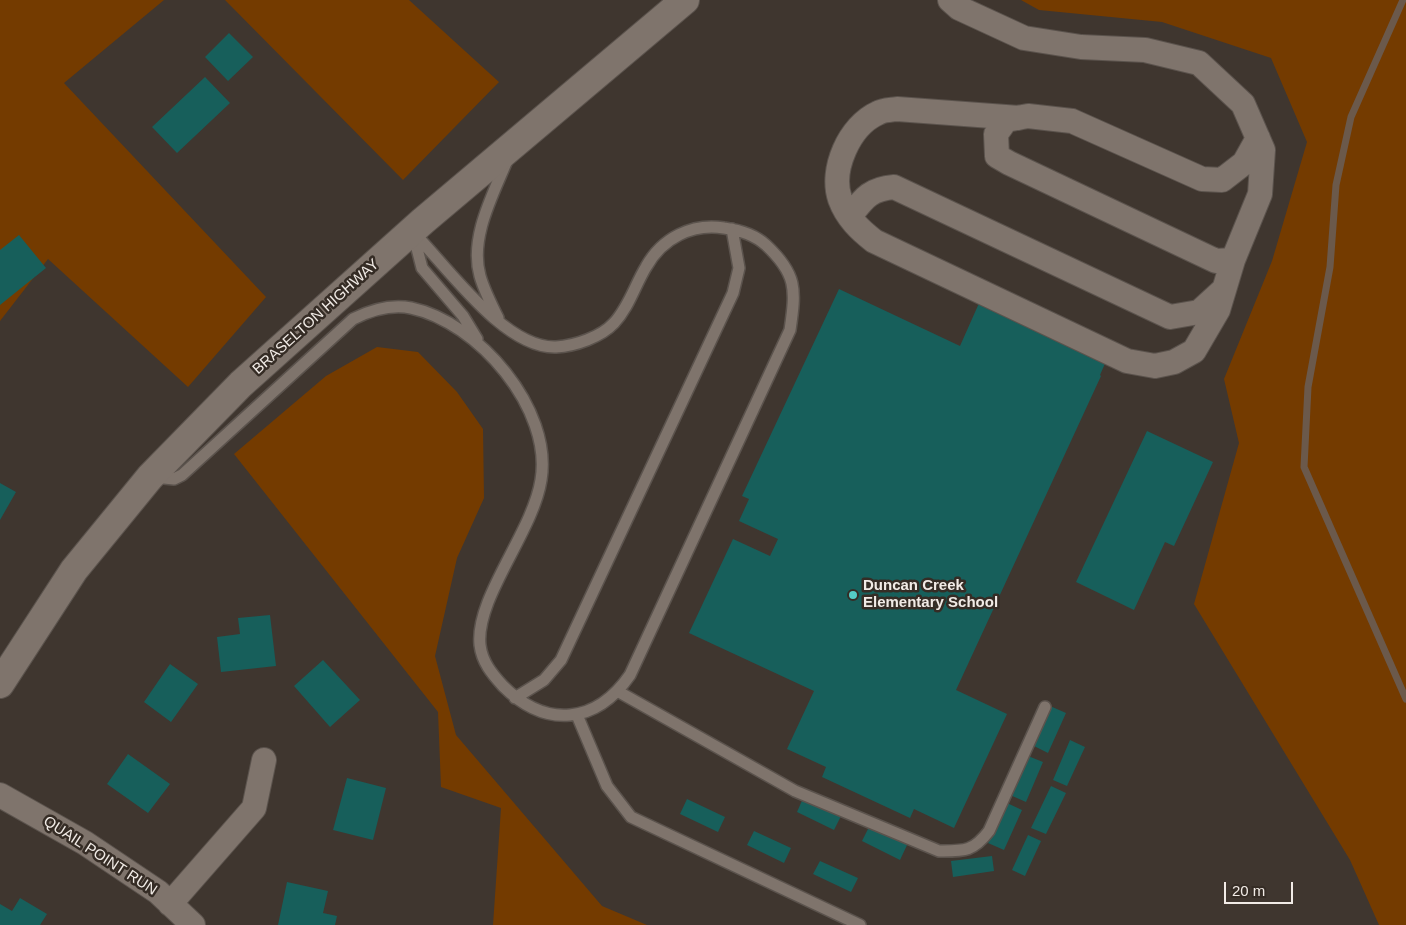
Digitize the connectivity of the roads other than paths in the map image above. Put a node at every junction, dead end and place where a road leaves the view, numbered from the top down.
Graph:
1 (685, 0) edge
2 (950, 0) edge
3 (1019, 118) junction
4 (1258, 138) junction
5 (515, 142) junction
6 (850, 216) junction
7 (732, 229) junction
8 (412, 231) junction
9 (1233, 260) junction
10 (1225, 288) junction
11 (500, 322) junction
12 (483, 350) junction
13 (150, 477) junction
14 (0, 684) edge
15 (618, 692) junction
16 (515, 698) junction
17 (1045, 707) dead end
18 (577, 715) junction
19 (264, 760) dead end
20 (0, 795) edge
21 (170, 904) junction
22 (193, 925) edge
23 (860, 925) edge

1 - 5 main road, BRASELTON HIGHWAY
2 - 4 street
3 - 4 street
3 - 6 street
3 - 9 street
4 - 9 street
5 - 8 main road, BRASELTON HIGHWAY
5 - 11 lane
6 - 10 street
6 - 10 street
7 - 11 lane
7 - 15 lane
7 - 16 lane
8 - 11 lane
8 - 12 lane
8 - 13 main road, BRASELTON HIGHWAY
9 - 10 street
12 - 13 lane
12 - 16 lane
13 - 14 main road, BRASELTON HIGHWAY
15 - 17 lane
15 - 18 lane
16 - 18 lane
18 - 23 lane
19 - 21 street
20 - 21 street, QUAIL POINT RUN
21 - 22 street, QUAIL POINT RUN

